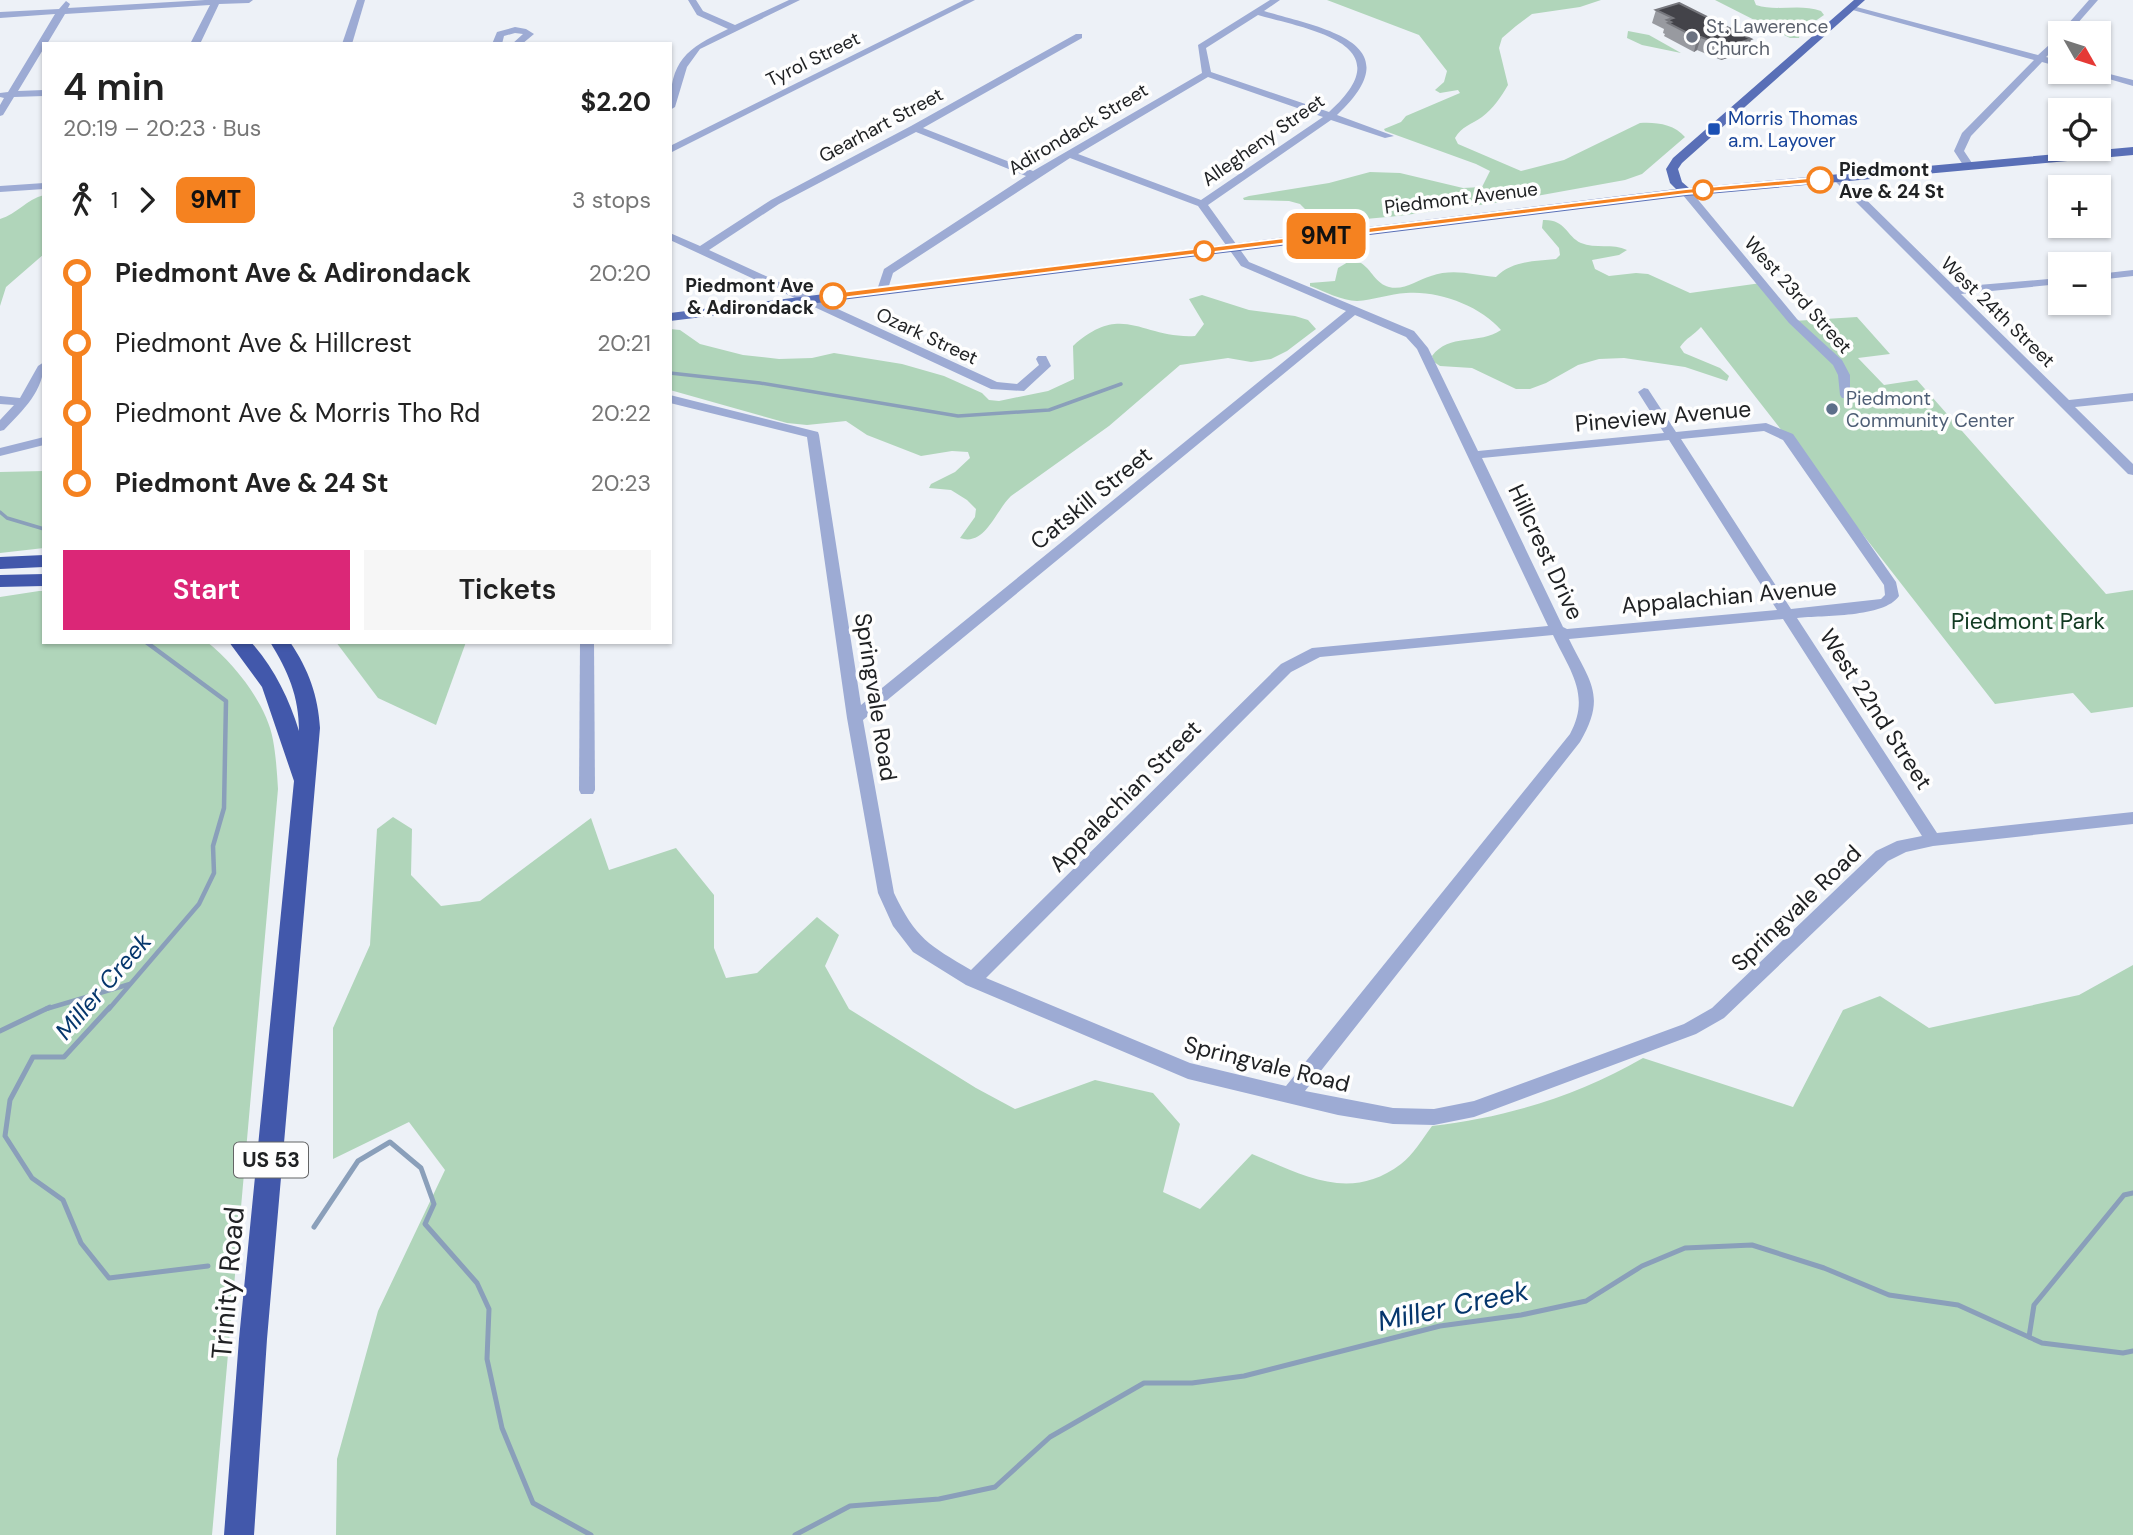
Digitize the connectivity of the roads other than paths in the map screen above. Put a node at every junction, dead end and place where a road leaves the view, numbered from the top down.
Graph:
1 (69, 0) edge
2 (249, 0) edge
3 (361, 0) edge
4 (692, 0) edge
5 (796, 0) edge
6 (971, 0) edge
7 (1276, 0) edge
8 (2094, 0) edge
9 (217, 1) edge
10 (141, 3) edge
11 (1856, 4) edge
12 (62, 11) junction
13 (1257, 12) junction
14 (0, 15) edge
15 (2075, 21) edge
16 (734, 27) junction
17 (1079, 36) dead end
18 (196, 42) edge
19 (348, 42) edge
20 (498, 42) edge
21 (519, 42) edge
22 (2048, 52) edge
23 (2042, 59) junction
24 (2048, 61) edge
25 (1207, 74) junction
26 (2111, 77) edge
27 (2133, 83) edge
28 (42, 93) edge
29 (5, 95) edge
30 (672, 100) edge
31 (0, 113) edge
32 (1332, 115) junction
33 (915, 128) junction
34 (1389, 136) dead end
35 (672, 149) edge
36 (2133, 151) edge
37 (1069, 154) junction
38 (1969, 166) junction
39 (1034, 175) junction
40 (1838, 178) junction
41 (42, 186) edge
42 (0, 190) edge
43 (1686, 191) junction
44 (1202, 204) junction
45 (672, 237) edge
46 (1233, 248) junction
47 (701, 250) junction
48 (2133, 274) edge
49 (2111, 276) edge
50 (2048, 282) edge
51 (883, 290) junction
52 (1951, 291) junction
53 (808, 299) junction
54 (1354, 310) junction
55 (672, 317) edge
56 (1041, 359) dead end
57 (42, 370) edge
58 (1644, 392) dead end
59 (1846, 395) dead end
60 (2133, 397) edge
61 (0, 400) edge
62 (24, 402) junction
63 (674, 402) edge
64 (2066, 404) junction
65 (0, 427) edge
66 (1673, 435) junction
67 (42, 442) edge
68 (0, 452) edge
69 (1474, 456) junction
70 (2133, 471) edge
71 (42, 561) edge
72 (0, 563) edge
73 (0, 580) edge
74 (42, 580) edge
75 (1892, 596) joint
76 (1788, 614) junction
77 (1558, 630) junction
78 (241, 644) edge
79 (281, 644) edge
80 (587, 644) edge
81 (1317, 652) joint
82 (855, 718) junction
83 (304, 786) junction
84 (587, 790) dead end
85 (2133, 818) edge
86 (1933, 839) junction
87 (972, 981) junction
88 (1290, 1096) junction
89 (239, 1535) edge

1 - 12 street
2 - 9 street
3 - 19 street
4 - 16 street
5 - 16 street
6 - 35 street, Tyrol Street
7 - 13 street
8 - 15 street
9 - 10 street
9 - 18 street
10 - 12 street
11 - 23 street
11 - 43 main road
12 - 14 street
12 - 29 street
13 - 25 street
13 - 32 street, Allegheny Street
16 - 30 street
17 - 33 street, Gearhart Street
20 - 21 street
22 - 23 street
23 - 24 street
23 - 38 street
25 - 32 street
25 - 37 street, Adirondack Street
26 - 27 street
28 - 29 street
29 - 31 street
32 - 34 street
32 - 44 street, Allegheny Street
33 - 39 street
33 - 47 street, Gearhart Street
36 - 38 main road, Piedmont Avenue
37 - 39 street, Adirondack Street
37 - 44 street
38 - 40 main road, Piedmont Avenue
39 - 51 street, Adirondack Street
40 - 43 main road, Piedmont Avenue
40 - 52 street, West 24th Street
41 - 42 street
43 - 46 main road, Piedmont Avenue
43 - 59 street, West 23rd Street
44 - 46 street, Hillcrest Drive
45 - 47 street, Ozark Street
46 - 51 main road, Piedmont Avenue
46 - 54 street, Hillcrest Drive
47 - 53 street, Ozark Street
48 - 49 street
50 - 52 street
51 - 53 main road, Piedmont Avenue
52 - 64 street, West 24th Street
53 - 55 main road, Piedmont Avenue
53 - 56 street, Ozark Street
54 - 69 street, Hillcrest Drive
54 - 82 street, Catskill Street
57 - 62 street
58 - 66 street, West 22nd Street
60 - 64 street
61 - 62 street
62 - 65 street
63 - 82 street, Springvale Road
64 - 70 street, West 24th Street
66 - 69 street, Pineview Avenue
66 - 75 street, Pineview Avenue
66 - 76 street, West 22nd Street
67 - 68 street
69 - 77 street, Hillcrest Drive
71 - 72 highway
73 - 74 highway
75 - 76 street, Appalachian Avenue
76 - 77 street, Appalachian Avenue
76 - 86 street, West 22nd Street
77 - 81 street, Appalachian Avenue
77 - 88 street, Hillcrest Drive
78 - 83 highway, Trinity Road / US 53
79 - 83 highway, Trinity Road / US 53
80 - 84 street
81 - 87 street, Appalachian Street
82 - 87 street, Springvale Road
83 - 89 highway, Trinity Road / US 53
85 - 86 street, Springvale Road
86 - 88 street, Springvale Road
87 - 88 street, Springvale Road

